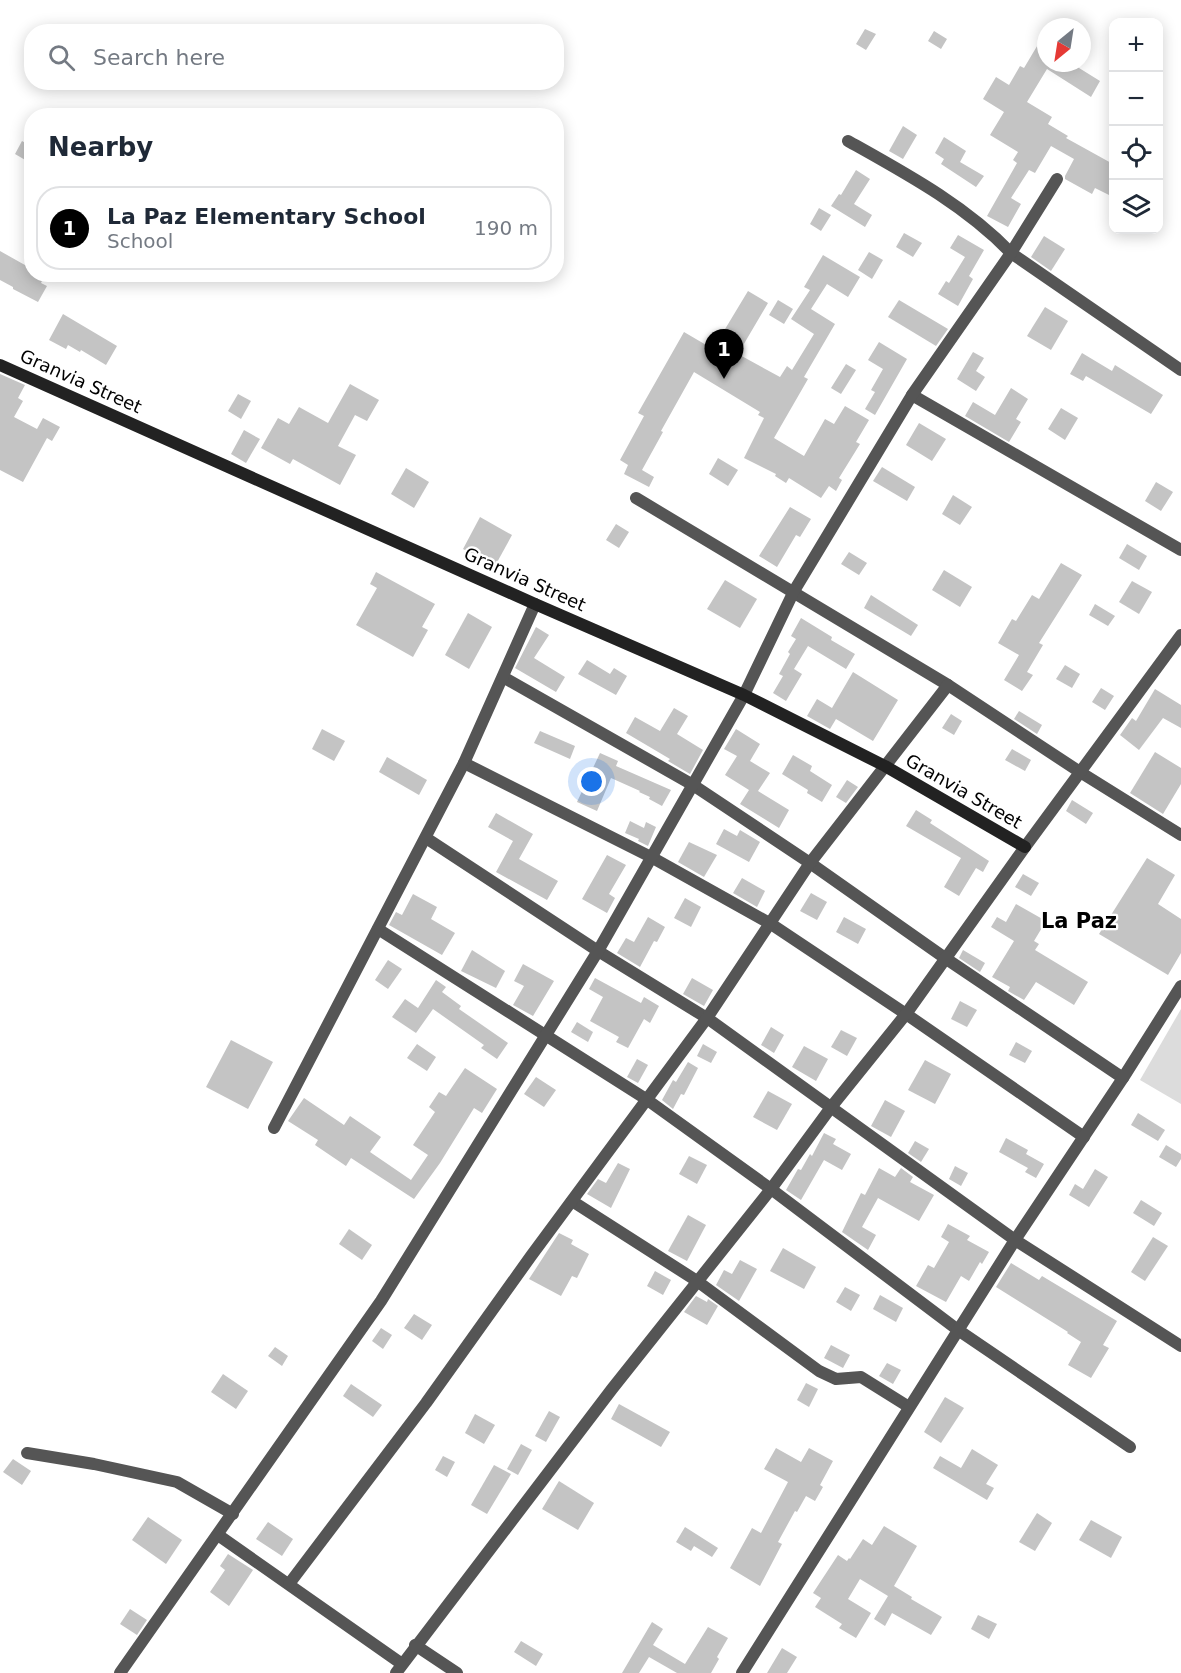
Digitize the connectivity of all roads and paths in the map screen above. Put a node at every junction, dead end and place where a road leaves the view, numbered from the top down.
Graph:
1 (848, 141) dead end
2 (1057, 179) dead end
3 (1011, 253) junction
4 (0, 365) edge
5 (1181, 370) edge
6 (912, 395) junction
7 (636, 498) dead end
8 (1181, 550) edge
9 (794, 591) junction
10 (535, 604) junction
11 (1181, 635) edge
12 (503, 677) junction
13 (948, 685) junction
14 (744, 694) junction
15 (464, 763) junction
16 (885, 766) junction
17 (1080, 772) junction
18 (693, 785) junction
19 (1181, 835) edge
20 (426, 838) junction
21 (1025, 847) junction
22 (651, 856) junction
23 (810, 863) junction
24 (771, 924) junction
25 (378, 929) junction
26 (598, 951) junction
27 (945, 958) junction
28 (1181, 986) edge
29 (906, 1014) junction
30 (707, 1018) junction
31 (544, 1034) junction
32 (1123, 1078) junction
33 (646, 1099) junction
34 (832, 1107) junction
35 (274, 1128) dead end
36 (1084, 1137) junction
37 (771, 1189) junction
38 (572, 1201) junction
39 (1015, 1240) junction
40 (698, 1281) junction
41 (958, 1330) junction
42 (1181, 1346) edge
43 (909, 1407) junction
44 (1130, 1447) dead end
45 (27, 1453) dead end
46 (233, 1514) junction
47 (218, 1535) junction
48 (289, 1584) junction
49 (415, 1645) junction
50 (399, 1668) edge
51 (120, 1673) edge
52 (457, 1673) edge
53 (742, 1673) edge

1 - 3 street
2 - 3 street
3 - 5 street
3 - 6 street
4 - 10 street, Granvia Street
6 - 8 street
6 - 9 street
7 - 9 street
9 - 13 street
9 - 14 street
10 - 12 street
10 - 14 street, Granvia Street
11 - 17 street
12 - 15 street
12 - 18 street
13 - 16 street
13 - 17 street
14 - 16 street, Granvia Street
14 - 18 street
15 - 20 street
15 - 22 street
16 - 21 street, Granvia Street
16 - 23 street
17 - 19 street
17 - 21 street
18 - 22 street
18 - 23 street
20 - 25 street
20 - 26 street
21 - 27 street
22 - 24 street
22 - 26 street
23 - 24 street
23 - 27 street
24 - 29 street
24 - 30 street
25 - 31 street
25 - 35 street
26 - 30 street
26 - 31 street
27 - 29 street
27 - 32 street
28 - 32 street
29 - 34 street
29 - 36 street
30 - 33 street
30 - 34 street
31 - 33 street
31 - 46 street
32 - 36 street
33 - 37 street
33 - 38 street
34 - 37 street
34 - 39 street
36 - 39 street
37 - 40 street
37 - 41 street
38 - 40 street
38 - 48 street
39 - 41 street
39 - 42 street
40 - 43 street
40 - 49 street
41 - 43 street
41 - 44 street
43 - 53 street
45 - 46 street
46 - 47 street
47 - 48 street
47 - 51 street
48 - 50 street
49 - 50 street
49 - 52 street

